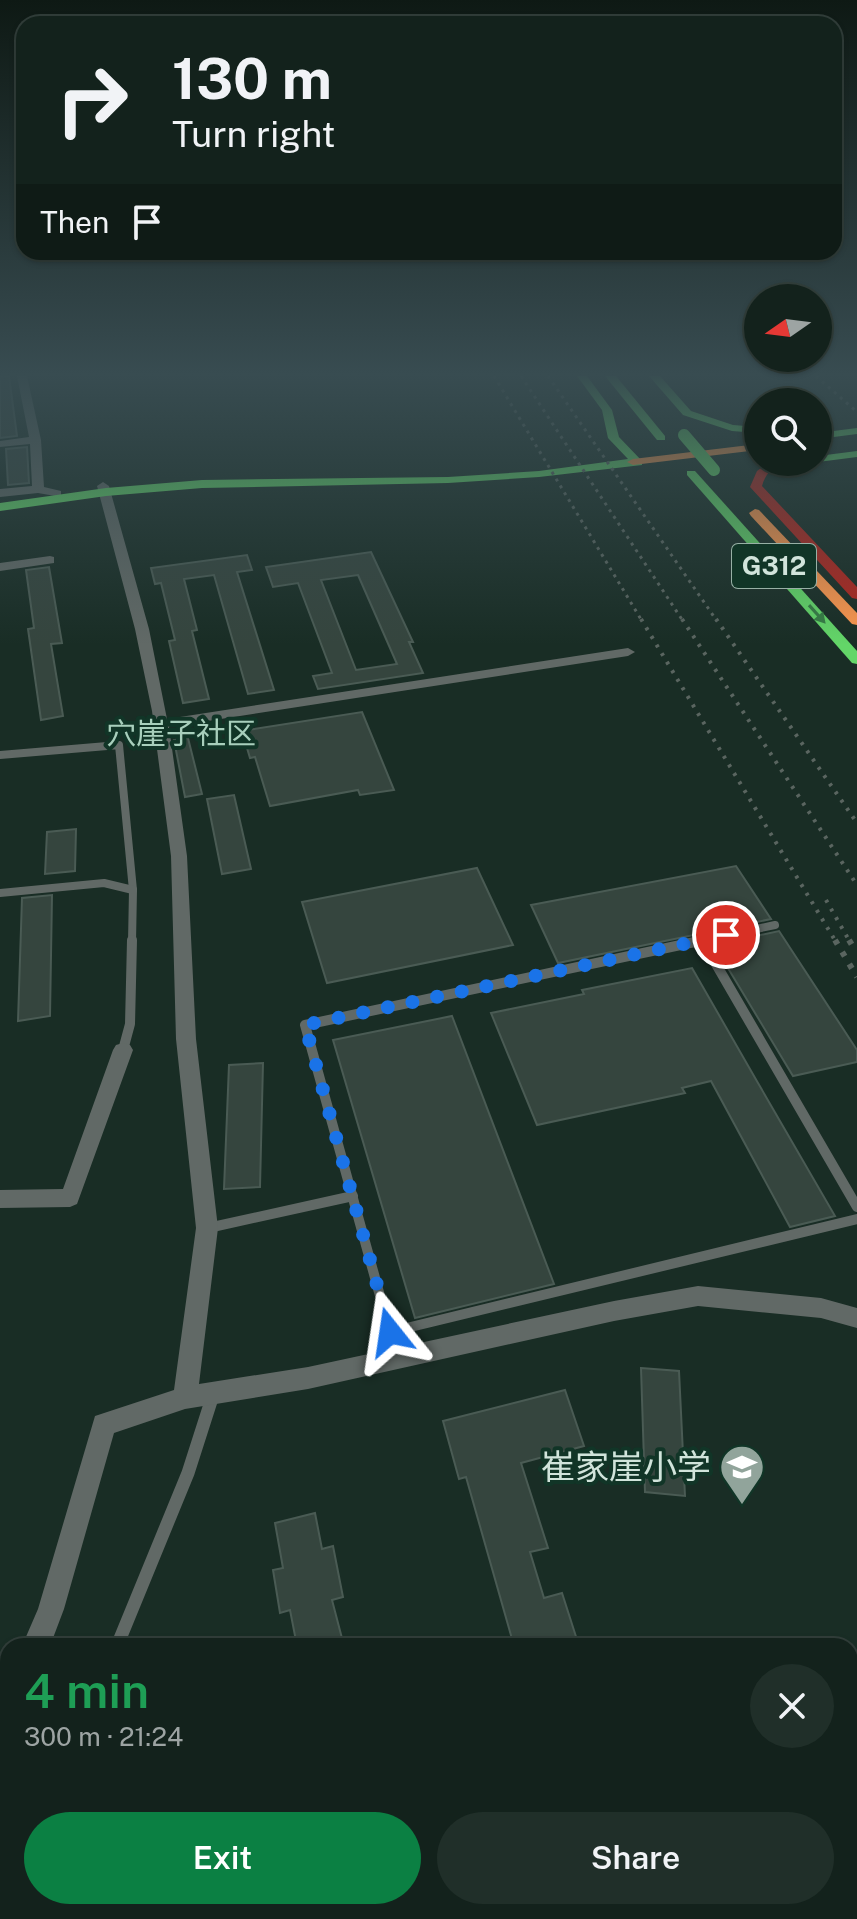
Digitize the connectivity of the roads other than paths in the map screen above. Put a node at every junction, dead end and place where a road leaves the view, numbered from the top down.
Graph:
1 (37, 466) edge
2 (561, 466) edge
3 (685, 466) edge
4 (711, 466) edge
5 (719, 475) dead end
6 (759, 476) edge
7 (38, 489) junction
8 (105, 489) junction
9 (0, 493) edge
10 (57, 494) junction
11 (0, 500) edge
12 (745, 502) dead end
13 (0, 507) edge
14 (50, 560) dead end
15 (0, 567) edge
16 (857, 595) edge
17 (857, 621) edge
18 (628, 652) dead end
19 (857, 660) edge
20 (161, 724) junction
21 (0, 755) edge
22 (133, 890) junction
23 (0, 893) edge
24 (775, 925) dead end
25 (702, 940) junction
26 (123, 1050) joint
27 (353, 1196) junction
28 (0, 1199) edge
29 (857, 1207) edge
30 (857, 1219) edge
31 (207, 1228) junction
32 (857, 1318) edge
33 (213, 1394) junction
34 (185, 1398) junction
35 (39, 1638) edge
36 (120, 1638) edge

1 - 7 street
2 - 8 main road
3 -> 19 main road, G312
4 - 5 main road, bridge
6 - 16 main road
7 - 9 street
7 - 10 street
8 - 10 main road
8 - 13 main road
8 - 20 street
10 - 11 main road
12 - 17 main road, G312
14 - 15 street
18 - 20 street
20 - 31 street
21 - 22 lane
22 - 23 lane
22 - 26 lane
24 - 25 lane
25 - 27 lane
25 - 29 lane
26 - 28 street
27 - 30 lane
27 - 31 lane
31 - 34 street
32 - 33 street
33 - 34 street
33 - 36 lane
34 - 35 street

